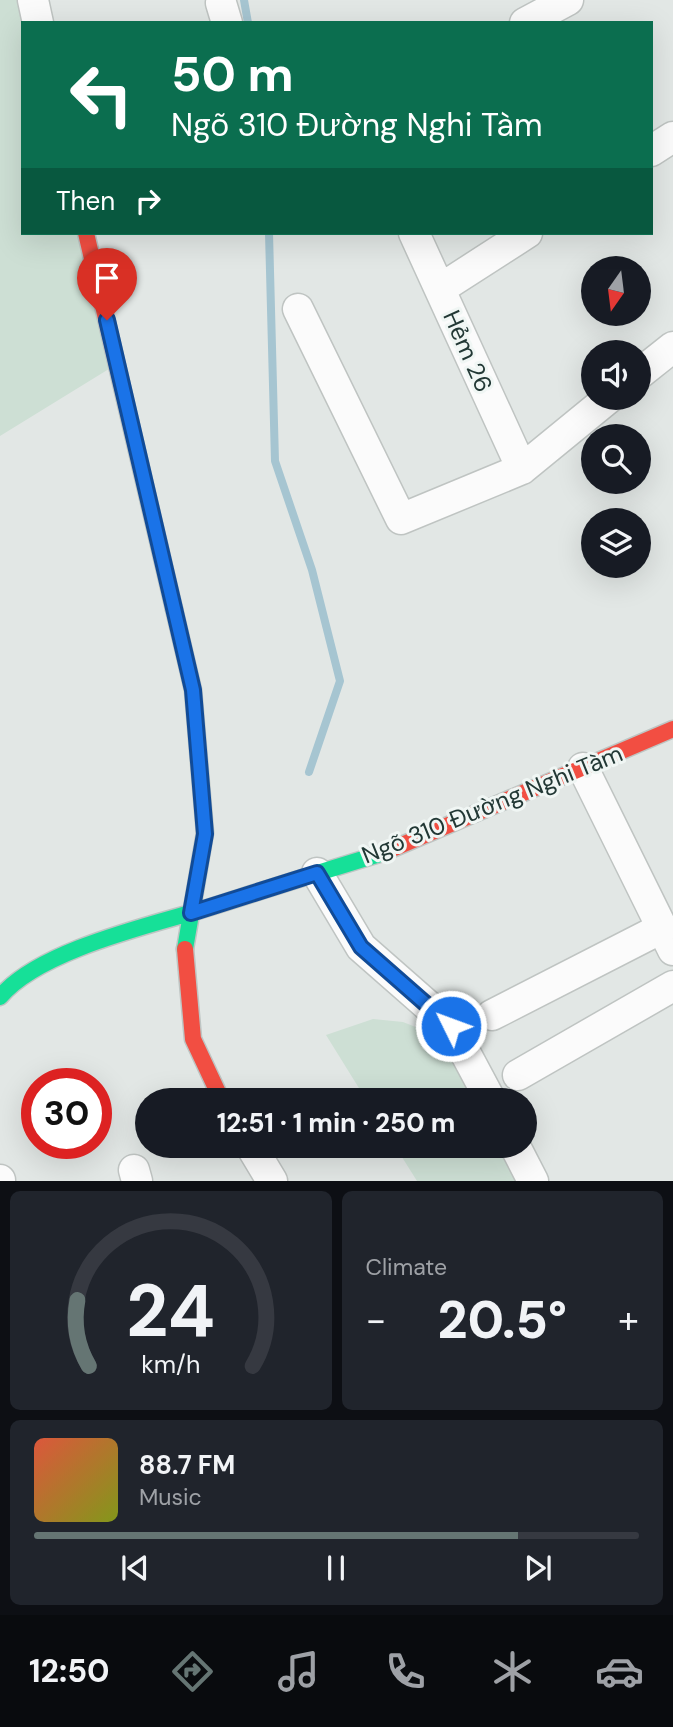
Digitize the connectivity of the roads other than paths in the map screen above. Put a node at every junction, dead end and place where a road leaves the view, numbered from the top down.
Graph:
1 (568, 0) edge
2 (529, 21) edge
3 (673, 137) edge
4 (653, 150) edge
5 (86, 235) edge
6 (415, 235) edge
7 (524, 235) edge
8 (440, 289) junction
9 (298, 309) dead end
10 (673, 346) edge
11 (651, 364) edge
12 (594, 410) edge
13 (522, 469) junction
14 (673, 729) edge
15 (583, 768) junction
16 (317, 873) junction
17 (191, 913) junction
18 (668, 939) edge
19 (673, 986) edge
20 (0, 997) edge
21 (492, 1016) dead end
22 (518, 1075) dead end
23 (216, 1088) edge
24 (484, 1088) edge
25 (258, 1158) edge
26 (521, 1158) edge
27 (272, 1181) edge
28 (533, 1181) edge

1 - 2 street
3 - 4 street
5 - 17 street
6 - 8 street, Hẻm 26
7 - 8 street
8 - 13 street, Hẻm 26
9 - 13 street
10 - 11 street
12 - 13 street
14 - 15 street, Ngõ 310 Đường Nghi Tàm
15 - 16 street, Ngõ 310 Đường Nghi Tàm
15 - 18 street
16 - 17 street, Ngõ 310 Đường Nghi Tàm
16 - 24 street
17 - 20 street, Ngõ 310 Đường Nghi Tàm
17 - 23 street
18 - 21 street
19 - 22 street
25 - 27 street
26 - 28 street

